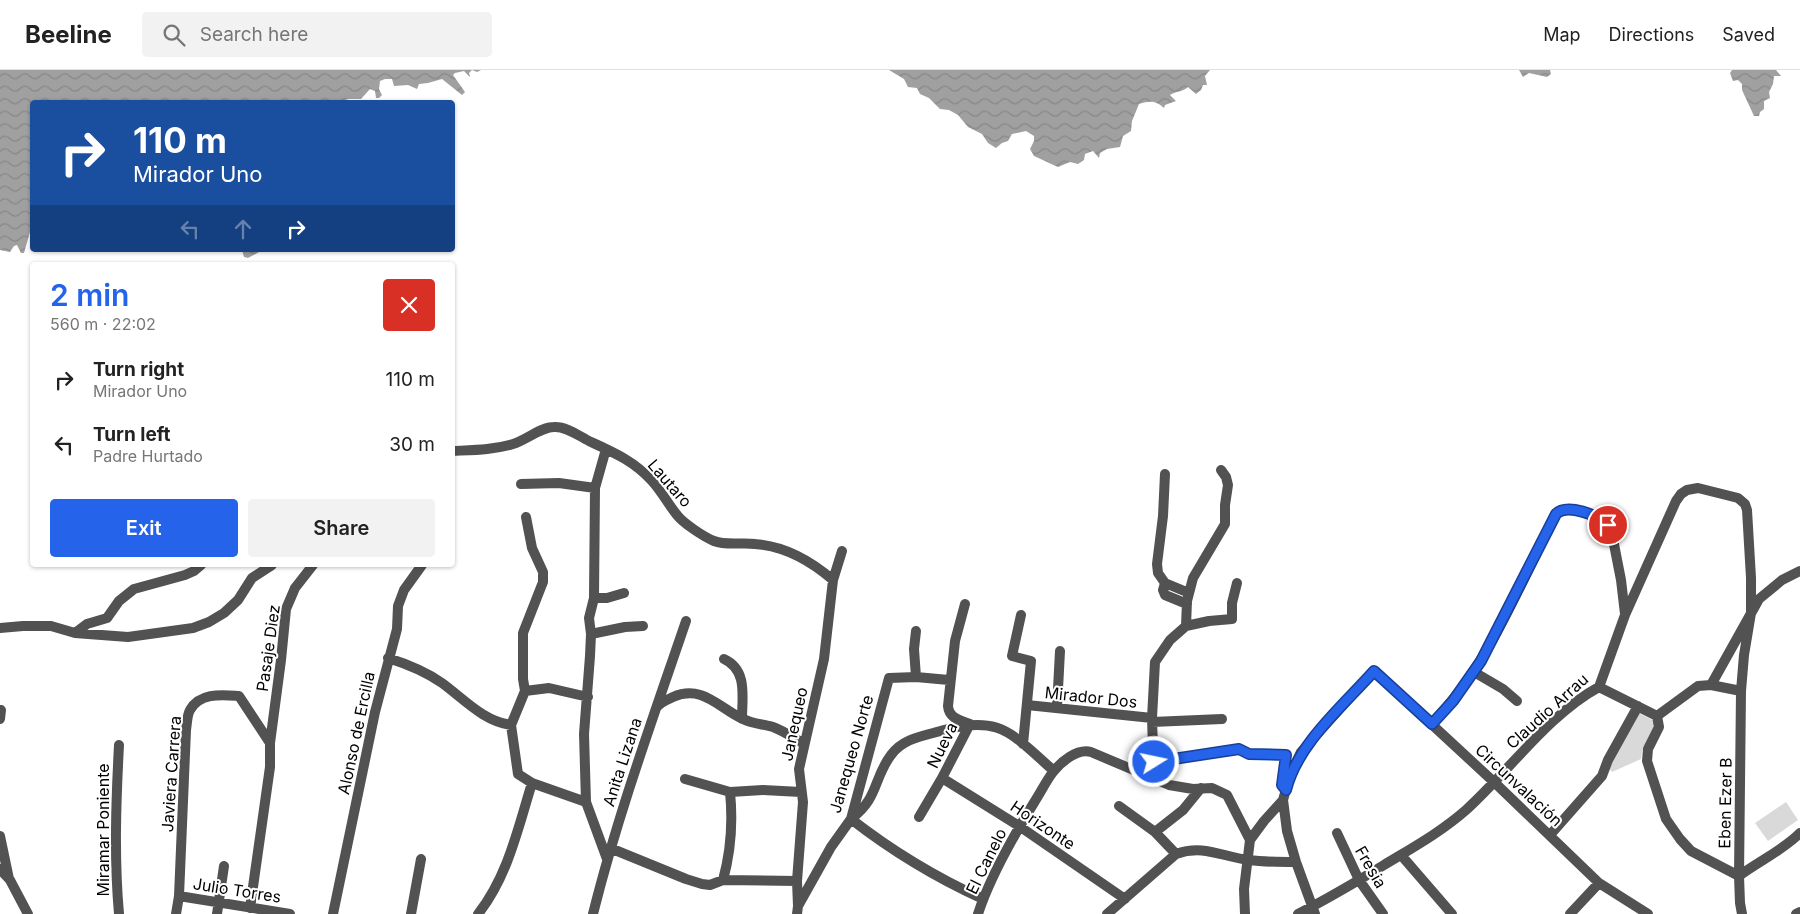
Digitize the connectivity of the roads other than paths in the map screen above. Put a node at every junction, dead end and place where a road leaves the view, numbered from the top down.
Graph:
1 (606, 449) junction
2 (455, 451) edge
3 (1221, 470) dead end
4 (1165, 474) dead end
5 (521, 484) dead end
6 (595, 488) junction
7 (1738, 498) joint
8 (526, 517) dead end
9 (842, 551) dead end
10 (199, 567) edge
11 (269, 567) edge
12 (311, 567) edge
13 (421, 567) edge
14 (1800, 572) edge
15 (833, 580) junction
16 (1165, 583) junction
17 (1237, 583) dead end
18 (624, 593) dead end
19 (1189, 593) junction
20 (594, 598) junction
21 (965, 604) dead end
22 (1187, 604) junction
23 (1751, 613) junction
24 (1021, 615) dead end
25 (1625, 615) junction
26 (686, 621) dead end
27 (643, 626) dead end
28 (1186, 626) junction
29 (0, 628) edge
30 (916, 631) dead end
31 (75, 633) junction
32 (591, 634) junction
33 (1060, 650) dead end
34 (388, 658) junction
35 (724, 659) dead end
36 (1474, 672) junction
37 (916, 677) junction
38 (949, 680) junction
39 (1711, 685) junction
40 (1599, 687) junction
41 (525, 691) junction
42 (1741, 691) junction
43 (588, 697) junction
44 (1517, 701) dead end
45 (1027, 705) junction
46 (1638, 706) junction
47 (656, 708) junction
48 (1056, 708) junction
49 (1657, 716) junction
50 (742, 719) junction
51 (1222, 719) dead end
52 (1152, 720) junction
53 (970, 724) junction
54 (1432, 724) junction
55 (511, 725) junction
56 (270, 743) junction
57 (804, 744) junction
58 (1023, 744) junction
59 (119, 745) dead end
60 (1154, 762) junction
61 (1054, 771) junction
62 (942, 778) junction
63 (685, 779) dead end
64 (1154, 779) junction
65 (1494, 782) junction
66 (532, 783) junction
67 (1201, 788) junction
68 (730, 792) junction
69 (801, 792) junction
70 (1284, 795) junction
71 (586, 802) junction
72 (1119, 806) dead end
73 (919, 817) dead end
74 (851, 819) junction
75 (1019, 826) junction
76 (1155, 832) junction
77 (1337, 833) dead end
78 (1800, 833) edge
79 (1550, 835) junction
80 (0, 836) edge
81 (1250, 840) junction
82 (610, 848) junction
83 (1176, 854) junction
84 (1401, 855) junction
85 (421, 859) dead end
86 (607, 859) junction
87 (1248, 860) junction
88 (1296, 862) junction
89 (224, 866) dead end
90 (0, 869) edge
91 (1739, 876) junction
92 (10, 880) junction
93 (723, 880) junction
94 (1359, 880) junction
95 (797, 881) junction
96 (1599, 883) junction
97 (179, 896) junction
98 (983, 899) junction
99 (1125, 899) junction
100 (219, 903) junction
101 (250, 908) junction
102 (797, 910) edge
103 (1314, 910) edge
104 (1800, 912) edge
105 (28, 914) edge
106 (119, 914) edge
107 (176, 914) edge
108 (217, 914) edge
109 (284, 914) edge
110 (333, 914) edge
111 (410, 914) edge
112 (478, 914) edge
113 (593, 914) edge
114 (978, 914) edge
115 (1107, 914) edge
116 (1245, 914) edge
117 (1298, 914) edge
118 (1383, 914) edge
119 (1452, 914) edge
120 (1570, 914) edge
121 (1648, 914) edge
122 (1742, 914) edge
123 (1796, 914) edge

1 - 2 street, Lautaro
1 - 6 street
1 - 15 street, Lautaro
3 - 19 street
4 - 16 street
5 - 6 street
6 - 20 street
7 - 23 street, Eben Ezer B
7 - 25 street, Claudio Arrau
8 - 41 street
9 - 15 street, Janequeo
10 - 31 street
11 - 31 street
12 - 56 street, Pasaje Diez
13 - 34 street, Alonso de Ercilla
14 - 23 street, Eben Ezer B
15 - 57 street, Janequeo
16 - 19 street
16 - 22 street
17 - 28 street
18 - 20 street
19 - 22 street
20 - 32 street
21 - 38 street, Nueva
22 - 28 street
23 - 39 street, Eben Ezer B
23 - 42 street, Eben Ezer B
24 - 45 street
25 - 36 street
25 - 40 street, Claudio Arrau
26 - 47 street, Anita Lizana
27 - 32 street
28 - 52 street
29 - 31 street
30 - 37 street
32 - 43 street
33 - 48 street
34 - 55 street
34 - 110 street, Alonso de Ercilla
35 - 50 street
36 - 44 street
36 - 54 street
37 - 38 street, Janequeo Norte
37 - 74 street, Janequeo Norte
38 - 53 street, Nueva
39 - 42 street
39 - 49 street
40 - 46 street
40 - 65 street, Claudio Arrau
41 - 43 street
41 - 55 street
42 - 91 street, Eben Ezer B
43 - 71 street
45 - 48 street, Mirador Dos
45 - 58 street
46 - 49 street
46 - 79 street
47 - 50 street
47 - 82 street, Anita Lizana
48 - 52 street, Mirador Dos
49 - 91 street
50 - 57 street
51 - 52 street, Mirador Dos
52 - 60 street
53 - 58 street
53 - 62 street, Nueva
53 - 74 street
54 - 65 street, Circunvalación
54 - 70 street, Circunvalación
55 - 66 street
56 - 97 street, Javiera Carrera
56 - 101 street
57 - 69 street, Janequeo
58 - 61 street
59 - 106 street, Miramar Poniente
60 - 64 street
60 - 70 street
61 - 64 street, El Canelo
61 - 75 street, El Canelo
62 - 73 street, Nueva
62 - 75 street, Horizonte
63 - 68 street
64 - 67 street, El Canelo
65 - 79 street, Circunvalación
65 - 84 street, Claudio Arrau
66 - 71 street
66 - 112 street
67 - 76 street
67 - 81 street, El Canelo
68 - 69 street
68 - 93 street
69 - 95 street, Janequeo
70 - 81 street
70 - 88 street
71 - 86 street
72 - 76 street
74 - 98 street
74 - 102 street, Janequeo Norte
75 - 98 street, El Canelo
75 - 99 street, Horizonte
76 - 83 street
77 - 94 street, Fresia
78 - 91 street
79 - 96 street, Circunvalación
80 - 92 street
81 - 87 street
82 - 86 street, Anita Lizana
82 - 93 street
83 - 87 street
83 - 99 street
84 - 94 street, Claudio Arrau
84 - 119 street
85 - 111 street
86 - 113 street, Anita Lizana
87 - 88 street
87 - 116 street
88 - 103 street
89 - 100 street
90 - 92 street
91 - 122 street, Eben Ezer B
92 - 105 street
93 - 95 street
94 - 103 street, Claudio Arrau
94 - 118 street, Fresia
95 - 102 street, Janequeo
96 - 120 street
96 - 121 street, Circunvalación
97 - 100 street, Julio Torres
97 - 107 street, Javiera Carrera
98 - 114 street, El Canelo
99 - 115 street
100 - 101 street, Julio Torres
100 - 108 street
101 - 109 street, Julio Torres
103 - 117 street, Claudio Arrau
104 - 123 street

